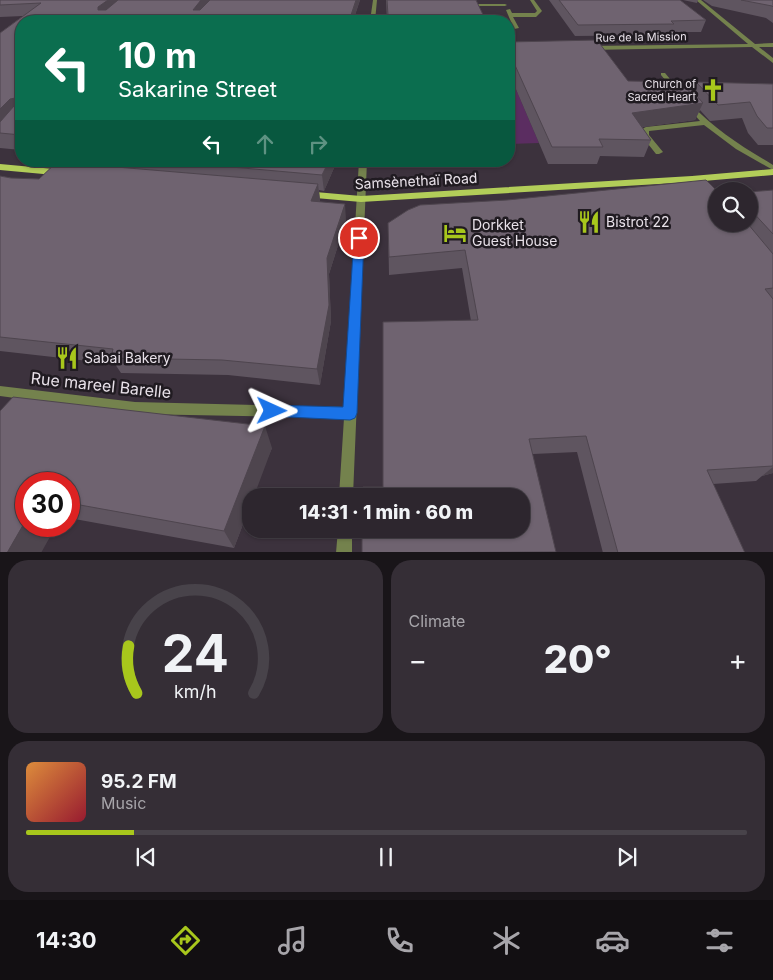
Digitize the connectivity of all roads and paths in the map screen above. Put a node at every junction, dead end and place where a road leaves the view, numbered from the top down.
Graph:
1 (375, 0) edge
2 (532, 0) edge
3 (698, 0) edge
4 (504, 2) edge
5 (460, 4) edge
6 (374, 15) edge
7 (510, 15) joint
8 (755, 45) junction
9 (773, 45) edge
10 (578, 48) edge
11 (773, 60) edge
12 (663, 74) dead end
13 (704, 124) junction
14 (659, 152) dead end
15 (0, 167) edge
16 (364, 167) edge
17 (773, 170) edge
18 (70, 171) edge
19 (293, 193) edge
20 (361, 199) junction
21 (0, 391) edge
22 (350, 413) junction
23 (346, 488) edge
24 (345, 538) edge
25 (344, 552) edge

1 - 6 street
2 - 7 street
3 - 8 street
4 - 5 street
4 - 7 street
8 - 9 street, Rue de la Mission
8 - 10 street, Rue de la Mission
8 - 11 street
12 - 13 street
13 - 14 street
13 - 17 street
15 - 18 main road
16 - 20 street
17 - 20 main road, Samsènethaï Road
19 - 20 main road, Samsènethaï Road
20 - 22 street
21 - 22 street, Rue mareel Barelle
22 - 23 street
24 - 25 street

